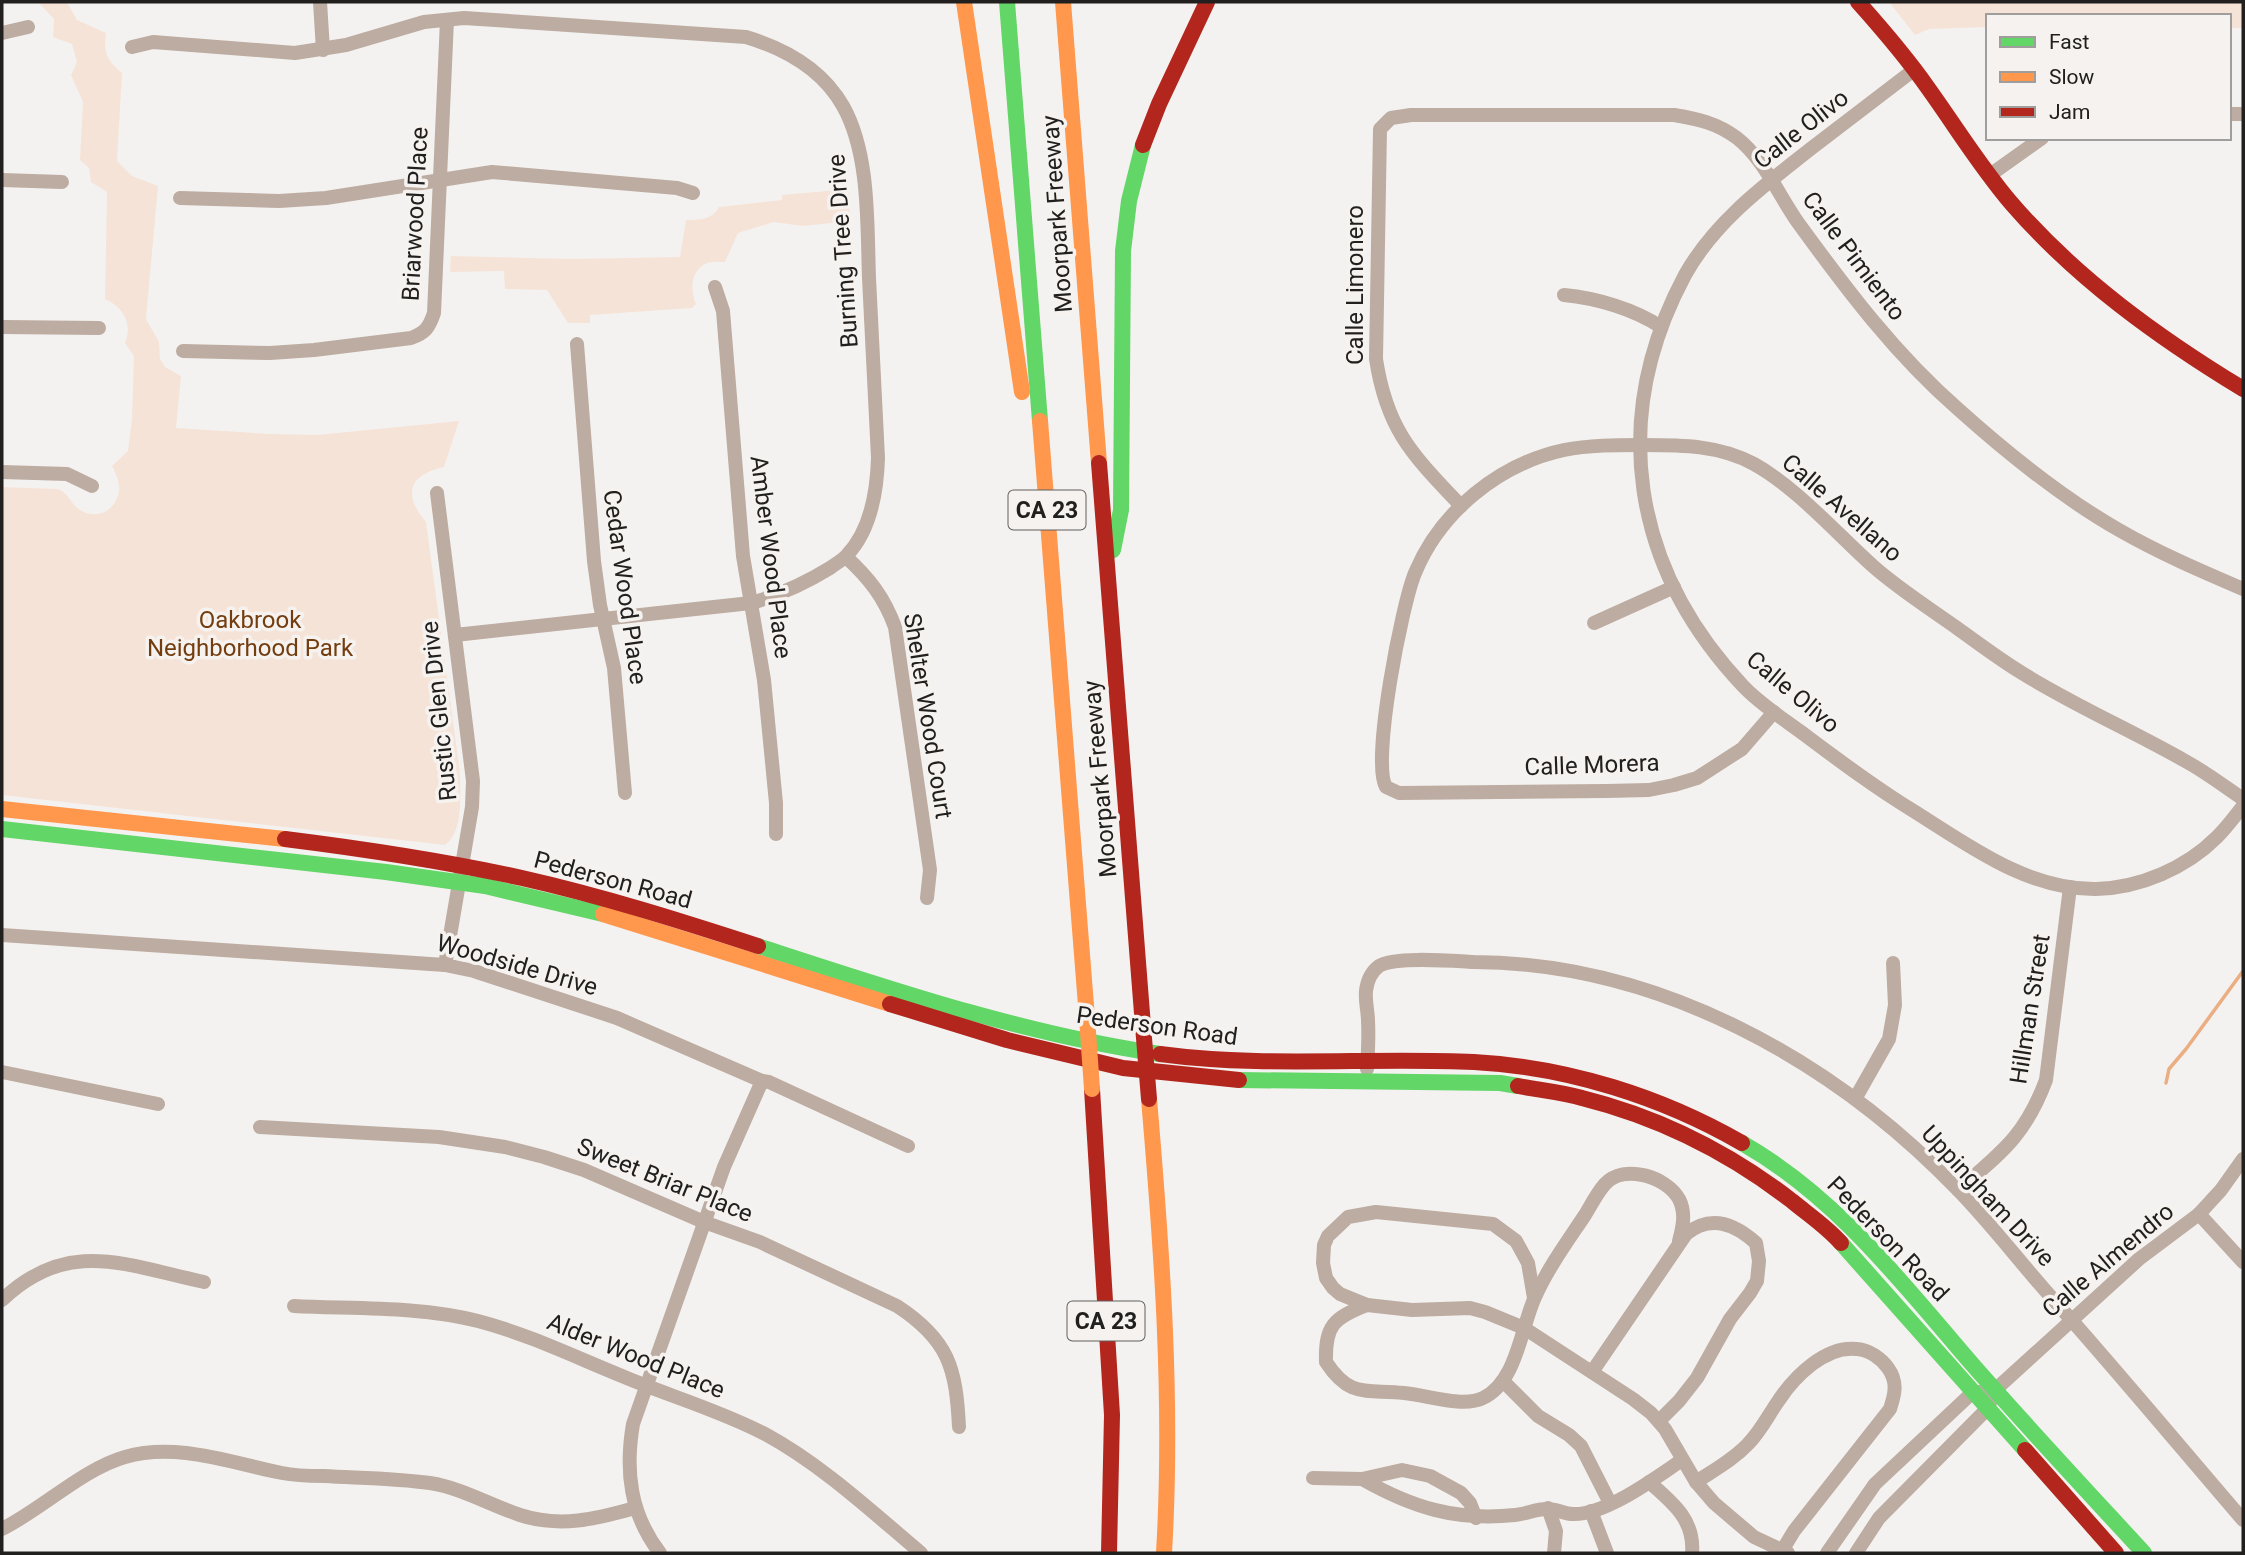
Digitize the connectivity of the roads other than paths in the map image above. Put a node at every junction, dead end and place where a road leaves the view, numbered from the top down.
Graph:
1 (320, 2) edge
2 (964, 2) edge
3 (1006, 2) edge
4 (1063, 2) edge
5 (1207, 2) edge
6 (1858, 2) edge
7 (447, 20) junction
8 (29, 27) dead end
9 (2, 33) edge
10 (132, 47) dead end
11 (323, 50) junction
12 (1915, 69) junction
13 (1384, 122) joint
14 (2039, 140) edge
15 (1990, 175) junction
16 (2, 180) edge
17 (439, 180) junction
18 (1771, 180) junction
19 (62, 182) dead end
20 (693, 194) dead end
21 (180, 198) dead end
22 (715, 287) dead end
23 (1564, 295) dead end
24 (2, 327) edge
25 (1661, 327) junction
26 (99, 328) dead end
27 (577, 344) dead end
28 (183, 351) dead end
29 (2243, 389) edge
30 (1640, 445) junction
31 (2, 472) edge
32 (92, 486) dead end
33 (438, 493) dead end
34 (1461, 506) junction
35 (846, 557) junction
36 (1107, 581) junction
37 (1674, 587) junction
38 (2243, 589) edge
39 (751, 603) junction
40 (604, 618) junction
41 (1594, 623) dead end
42 (455, 635) junction
43 (1059, 664) junction
44 (1774, 712) junction
45 (1386, 787) joint
46 (625, 793) dead end
47 (2243, 799) edge
48 (2243, 806) edge
49 (2, 809) edge
50 (2, 829) edge
51 (776, 834) dead end
52 (463, 865) junction
53 (460, 882) junction
54 (2070, 887) junction
55 (927, 898) dead end
56 (2, 935) edge
57 (1893, 963) dead end
58 (445, 965) junction
59 (1368, 1061) junction
60 (2, 1072) edge
61 (762, 1081) junction
62 (1367, 1081) junction
63 (1856, 1099) junction
64 (158, 1104) dead end
65 (260, 1128) dead end
66 (908, 1146) dead end
67 (2243, 1159) edge
68 (1958, 1190) junction
69 (2199, 1214) junction
70 (704, 1222) junction
71 (1679, 1241) junction
72 (2243, 1262) edge
73 (204, 1282) dead end
74 (1534, 1298) junction
75 (2, 1300) edge
76 (1367, 1305) junction
77 (293, 1306) dead end
78 (2071, 1320) junction
79 (1524, 1328) junction
80 (1592, 1372) junction
81 (1503, 1381) junction
82 (645, 1386) junction
83 (1995, 1390) junction
84 (1973, 1392) junction
85 (1988, 1408) junction
86 (1659, 1421) junction
87 (959, 1427) dead end
88 (1682, 1460) junction
89 (1313, 1478) dead end
90 (1362, 1479) junction
91 (1649, 1482) junction
92 (1696, 1482) junction
93 (1610, 1503) junction
94 (635, 1508) junction
95 (1548, 1508) junction
96 (1591, 1511) junction
97 (1476, 1518) junction
98 (2243, 1520) edge
99 (2, 1530) edge
100 (1785, 1552) edge
101 (660, 1553) edge
102 (921, 1553) edge
103 (1109, 1553) edge
104 (1164, 1553) edge
105 (1554, 1553) edge
106 (1607, 1553) edge
107 (1692, 1553) edge
108 (1827, 1553) edge
109 (1856, 1553) edge
110 (2116, 1553) edge
111 (2144, 1553) edge

1 - 11 street
2 - 43 main road
3 - 43 main road, Moorpark Freeway / CA 23
4 - 36 main road, Moorpark Freeway / CA 23
5 - 36 main road
6 - 12 main road
7 - 11 street, Burning Tree Drive
7 - 17 street, Briarwood Place
7 - 35 street, Burning Tree Drive
8 - 9 street
10 - 11 street, Burning Tree Drive
12 - 15 main road
12 - 18 street, Calle Olivo
13 - 18 street, Calle Pimiento
13 - 34 street, Calle Limonero
14 - 15 street
15 - 29 main road
16 - 19 street
17 - 20 street
17 - 21 street
17 - 28 street, Briarwood Place
18 - 25 street, Calle Olivo
18 - 38 street, Calle Pimiento
22 - 39 street, Amber Wood Place
23 - 25 street
24 - 26 street
25 - 30 street, Calle Olivo
27 - 40 street, Cedar Wood Place
30 - 34 street, Calle Avellano
30 - 37 street, Calle Olivo
30 - 47 street, Calle Avellano
31 - 32 street
33 - 42 street, Rustic Glen Drive
34 - 45 street, Calle Avellano
35 - 39 street, Burning Tree Drive
35 - 55 street, Shelter Wood Court
36 - 104 main road, Moorpark Freeway / CA 23, bridge
37 - 41 street
37 - 44 street, Calle Olivo
39 - 40 street, Burning Tree Drive
39 - 51 street, Amber Wood Place
40 - 42 street, Burning Tree Drive
40 - 46 street, Cedar Wood Place
42 - 52 street, Rustic Glen Drive
43 - 103 main road, Moorpark Freeway / CA 23, bridge
44 - 45 street, Calle Morera
44 - 54 street, Calle Olivo
48 - 54 street, Calle Olivo
49 - 52 main road, Pederson Road
50 - 53 main road, Pederson Road
52 - 53 street, Rustic Glen Drive
52 - 59 main road, Pederson Road
53 - 58 street, Rustic Glen Drive
53 - 62 main road, Pederson Road
54 - 68 street, Hillman Street
56 - 58 street, Woodside Drive
57 - 63 street
58 - 61 street, Woodside Drive
59 - 62 street, Uppingham Drive
59 - 63 street, Uppingham Drive
59 - 83 main road, Pederson Road
60 - 64 street
61 - 66 street, Woodside Drive
61 - 70 street
62 - 84 main road, Pederson Road
63 - 68 street, Uppingham Drive
65 - 70 street, Sweet Briar Place
67 - 69 street, Calle Almendro
68 - 78 street, Uppingham Drive
69 - 72 street
69 - 78 street, Calle Almendro
70 - 82 street
70 - 87 street, Sweet Briar Place
71 - 74 street
71 - 80 street
71 - 86 street
73 - 75 street
74 - 76 street
74 - 79 street
76 - 79 street
76 - 81 street
77 - 82 street, Alder Wood Place
78 - 83 street, Calle Almendro
78 - 98 street, Uppingham Drive
79 - 80 street
79 - 81 street
80 - 86 street
81 - 93 street
82 - 94 street
82 - 102 street, Alder Wood Place
83 - 84 street
83 - 85 street
83 - 111 main road, Pederson Road
84 - 85 main road, Pederson Road
84 - 108 street
85 - 109 street
85 - 110 main road, Pederson Road
86 - 88 street
88 - 91 street
88 - 92 street
89 - 90 street
90 - 97 street
90 - 97 street
91 - 93 street
91 - 107 street
92 - 100 street
92 - 100 street
93 - 96 street
94 - 99 street
94 - 101 street
95 - 96 street
95 - 97 street
95 - 105 street
96 - 106 street

